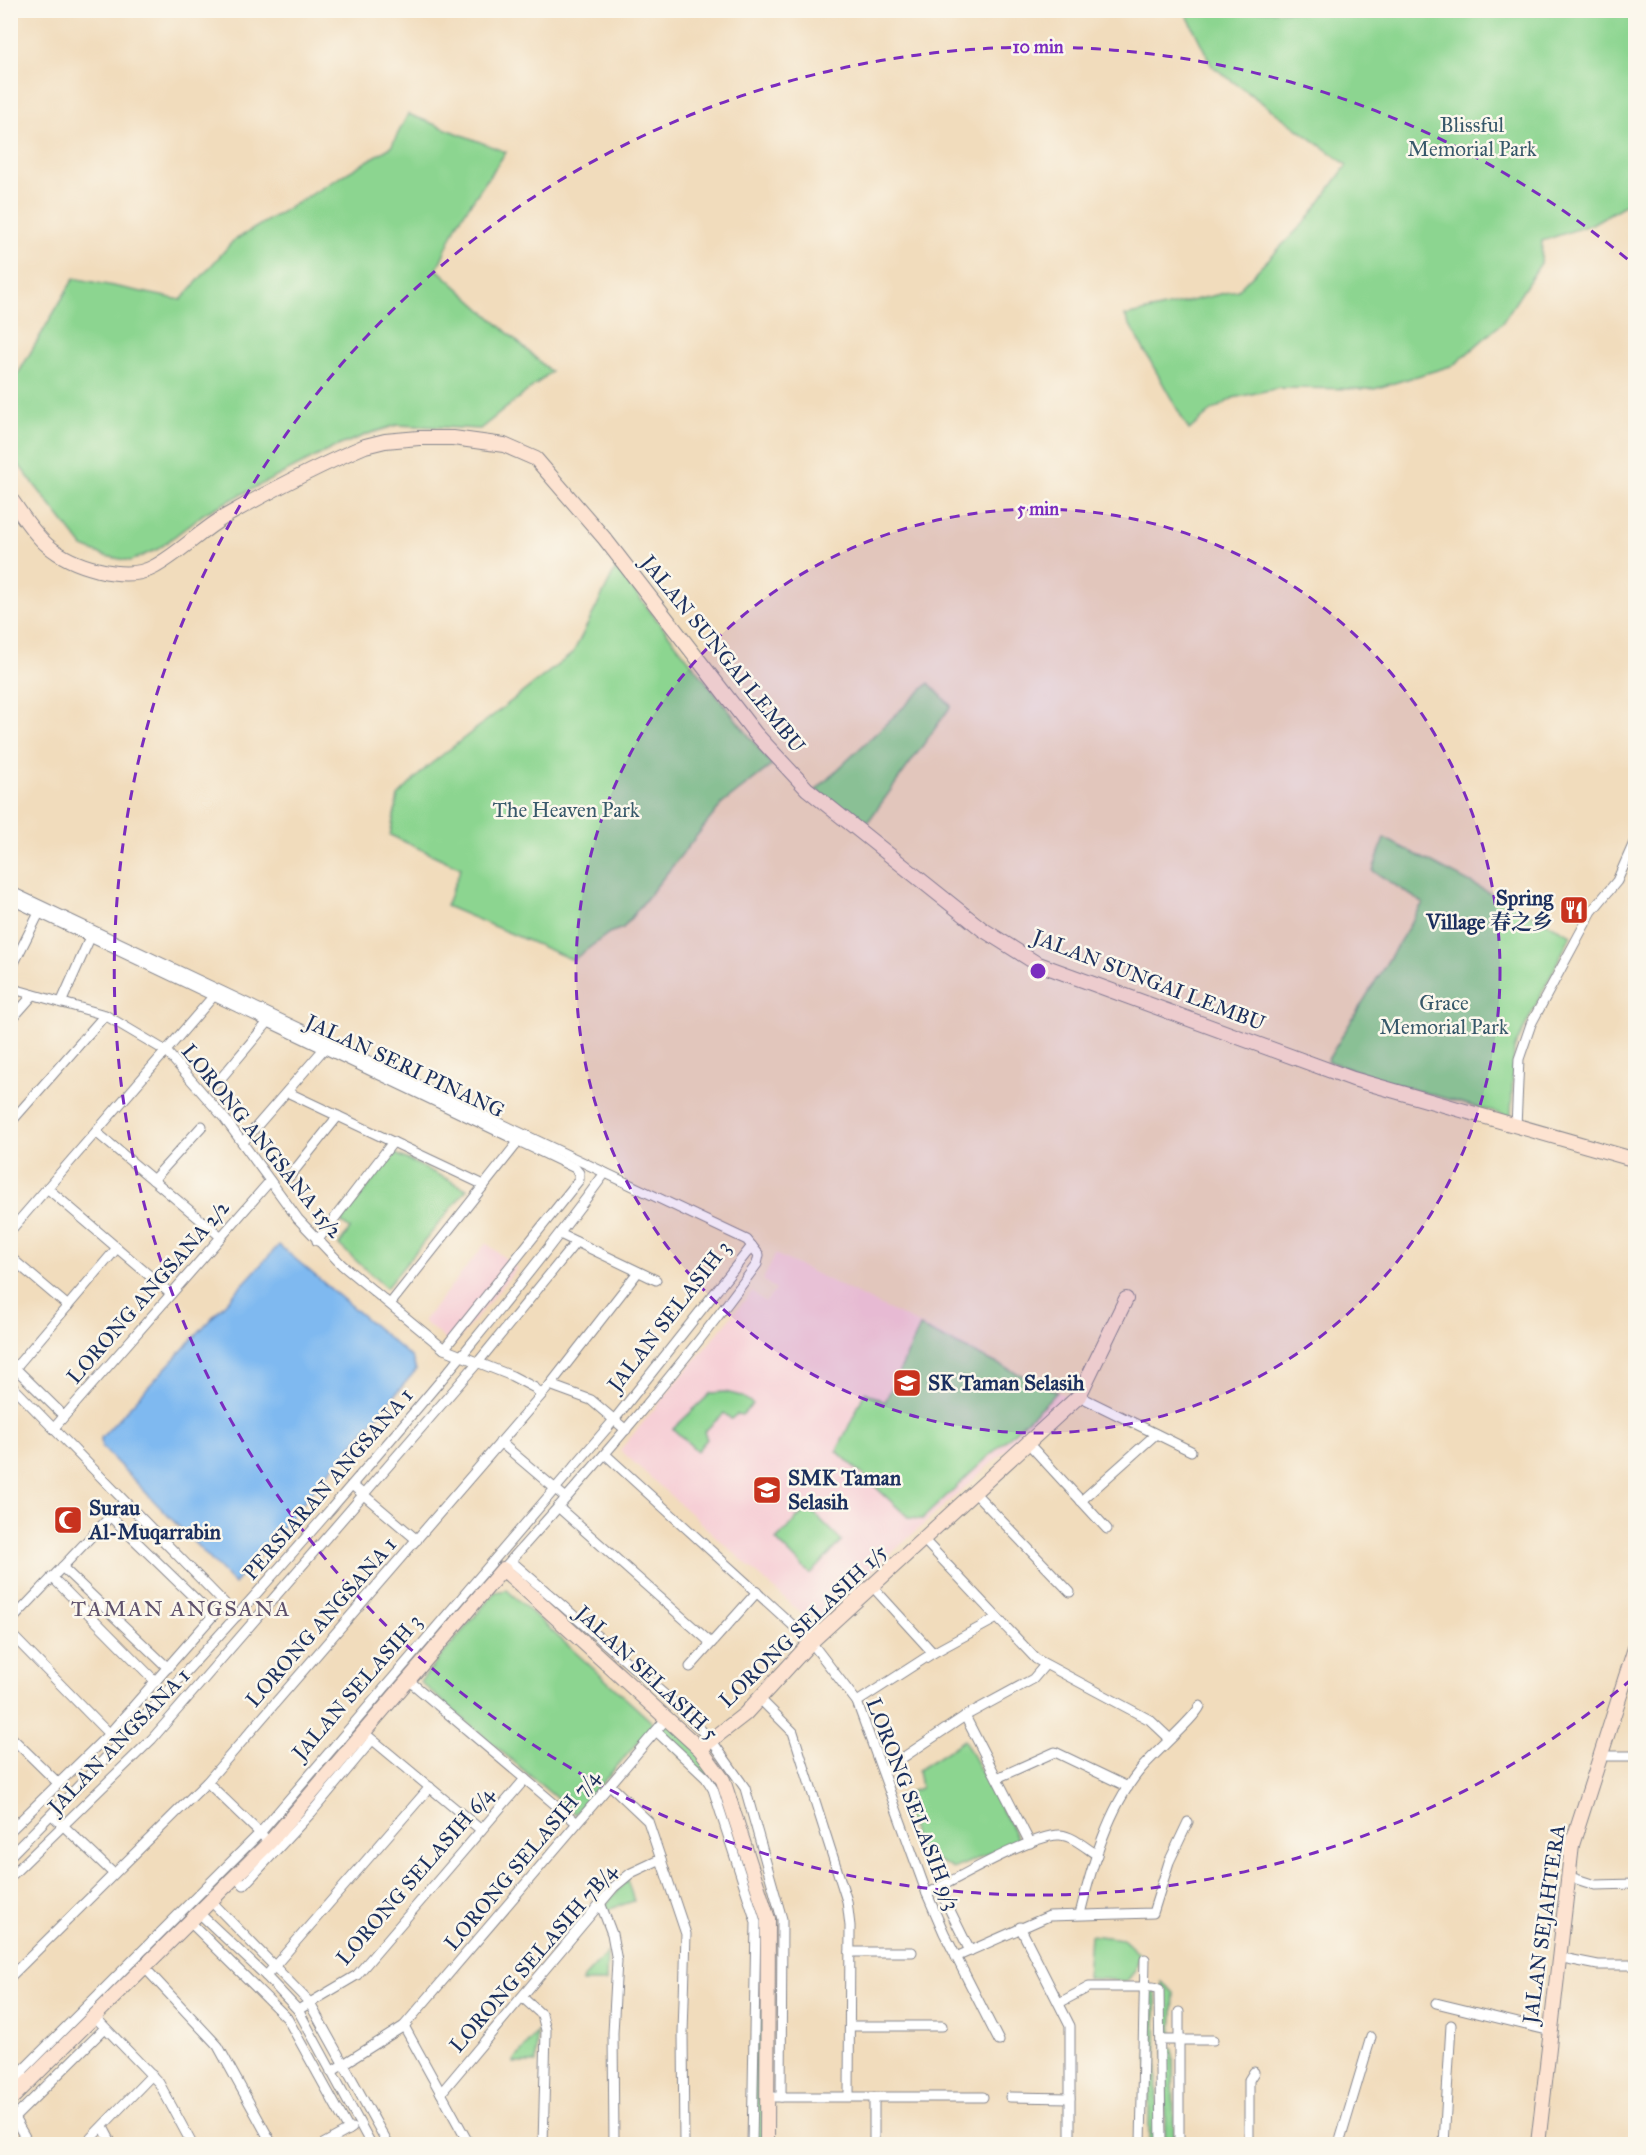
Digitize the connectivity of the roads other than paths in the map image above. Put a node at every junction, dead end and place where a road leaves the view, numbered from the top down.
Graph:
1 (10, 498) edge
2 (1635, 838) edge
3 (10, 891) edge
4 (10, 899) edge
5 (39, 913) junction
6 (92, 933) junction
7 (10, 971) edge
8 (10, 988) edge
9 (217, 992) junction
10 (33, 995) junction
11 (61, 1003) junction
12 (105, 1016) junction
13 (10, 1021) edge
14 (269, 1021) junction
15 (328, 1044) junction
16 (166, 1051) junction
17 (217, 1083) dead end
18 (287, 1092) junction
19 (338, 1116) junction
20 (10, 1123) edge
21 (202, 1126) dead end
22 (1516, 1127) junction
23 (96, 1132) junction
24 (522, 1137) junction
25 (243, 1142) junction
26 (393, 1142) junction
27 (1635, 1160) edge
28 (605, 1173) junction
29 (290, 1176) dead end
30 (153, 1180) junction
31 (270, 1181) junction
32 (484, 1185) junction
33 (47, 1188) junction
34 (10, 1231) edge
35 (560, 1234) junction
36 (220, 1236) junction
37 (317, 1241) junction
38 (576, 1242) junction
39 (752, 1246) junction
40 (117, 1248) junction
41 (10, 1257) edge
42 (638, 1272) junction
43 (656, 1280) dead end
44 (171, 1294) junction
45 (1126, 1299) dead end
46 (390, 1304) junction
47 (68, 1306) junction
48 (444, 1349) junction
49 (462, 1356) junction
50 (479, 1361) junction
51 (12, 1368) edge
52 (10, 1384) edge
53 (550, 1385) junction
54 (541, 1395) junction
55 (1079, 1396) junction
56 (64, 1416) junction
57 (614, 1420) junction
58 (54, 1428) junction
59 (626, 1430) junction
60 (1156, 1434) junction
61 (501, 1442) junction
62 (1028, 1443) junction
63 (1191, 1451) dead end
64 (605, 1454) junction
65 (352, 1485) junction
66 (555, 1489) junction
67 (975, 1492) junction
68 (363, 1494) junction
69 (566, 1498) junction
70 (1081, 1501) junction
71 (123, 1502) junction
72 (558, 1508) junction
73 (110, 1516) junction
74 (1107, 1530) dead end
75 (923, 1539) junction
76 (417, 1540) junction
77 (507, 1565) junction
78 (62, 1567) junction
79 (52, 1577) junction
80 (872, 1586) junction
81 (757, 1592) junction
82 (1070, 1592) dead end
83 (224, 1603) junction
84 (213, 1616) junction
85 (237, 1616) junction
86 (997, 1618) junction
87 (10, 1622) edge
88 (10, 1633) edge
89 (811, 1642) junction
90 (711, 1643) junction
91 (1635, 1645) edge
92 (933, 1653) junction
93 (1044, 1665) junction
94 (690, 1667) dead end
95 (168, 1668) junction
96 (407, 1679) junction
97 (156, 1682) junction
98 (759, 1698) junction
99 (857, 1702) junction
100 (1200, 1706) dead end
101 (964, 1716) junction
102 (667, 1718) junction
103 (656, 1731) junction
104 (109, 1734) junction
105 (367, 1735) junction
106 (10, 1736) edge
107 (1169, 1738) junction
108 (706, 1745) junction
109 (1599, 1756) junction
110 (1635, 1756) edge
111 (883, 1771) junction
112 (997, 1778) junction
113 (525, 1779) junction
114 (207, 1782) junction
115 (58, 1783) junction
116 (610, 1785) junction
117 (1128, 1786) junction
118 (430, 1787) junction
119 (52, 1815) junction
120 (577, 1822) junction
121 (1188, 1822) dead end
122 (63, 1825) junction
123 (481, 1830) junction
124 (10, 1831) edge
125 (265, 1837) junction
126 (1030, 1843) junction
127 (1097, 1855) junction
128 (10, 1856) edge
129 (661, 1859) junction
130 (112, 1873) junction
131 (1567, 1876) junction
132 (10, 1877) edge
133 (240, 1881) junction
134 (1635, 1884) edge
135 (939, 1888) junction
136 (927, 1894) junction
137 (211, 1901) junction
138 (601, 1905) junction
139 (1080, 1914) junction
140 (194, 1918) junction
141 (1020, 1927) junction
142 (970, 1951) junction
143 (850, 1952) junction
144 (912, 1952) dead end
145 (956, 1957) junction
146 (1558, 1957) junction
147 (1144, 1959) dead end
148 (275, 1965) junction
149 (1635, 1965) edge
150 (145, 1968) junction
151 (266, 1976) junction
152 (10, 1977) edge
153 (1143, 1987) junction
154 (522, 1997) junction
155 (309, 2002) junction
156 (1059, 2003) junction
157 (1436, 2003) dead end
158 (298, 2010) junction
159 (1179, 2012) dead end
160 (95, 2017) junction
161 (1451, 2025) dead end
162 (404, 2026) junction
163 (850, 2026) junction
164 (942, 2026) dead end
165 (105, 2028) junction
166 (1551, 2031) junction
167 (1371, 2037) dead end
168 (1161, 2040) junction
169 (1178, 2040) junction
170 (1212, 2040) dead end
171 (999, 2041) dead end
172 (344, 2063) junction
173 (331, 2072) junction
174 (1254, 2072) dead end
175 (152, 2075) junction
176 (27, 2085) junction
177 (441, 2093) junction
178 (849, 2096) junction
179 (774, 2097) junction
180 (874, 2097) junction
181 (983, 2097) dead end
182 (1010, 2097) dead end
183 (1070, 2098) junction
184 (10, 2100) edge
185 (12, 2114) edge
186 (359, 2124) junction
187 (103, 2127) junction
188 (349, 2130) junction
189 (29, 2145) edge
190 (85, 2145) edge
191 (112, 2145) edge
192 (192, 2145) edge
193 (272, 2145) edge
194 (323, 2145) edge
195 (371, 2145) edge
196 (388, 2145) edge
197 (469, 2145) edge
198 (543, 2145) edge
199 (614, 2145) edge
200 (684, 2145) edge
201 (752, 2145) edge
202 (767, 2145) edge
203 (874, 2145) edge
204 (1070, 2145) edge
205 (1141, 2145) edge
206 (1161, 2145) edge
207 (1179, 2145) edge
208 (1249, 2145) edge
209 (1339, 2145) edge
210 (1444, 2145) edge
211 (1538, 2145) edge

1 - 22 main road, JALAN SUNGAI LEMBU
2 - 22 street
3 - 6 street, JALAN SERI PINANG
4 - 5 street, JALAN SERI PINANG
5 - 6 street, JALAN SERI PINANG
5 - 7 street
6 - 9 street, JALAN SERI PINANG
6 - 11 street
8 - 10 street, LORONG ANGSANA 15/2
9 - 14 street, JALAN SERI PINANG
9 - 15 street, JALAN SERI PINANG
9 - 16 street
10 - 11 street, LORONG ANGSANA 15/2
10 - 13 street
11 - 12 street, LORONG ANGSANA 15/2
12 - 16 street, LORONG ANGSANA 15/2
12 - 20 street
14 - 15 street, JALAN SERI PINANG
14 - 17 street
15 - 18 street
15 - 24 street, JALAN SERI PINANG
16 - 23 street
16 - 25 street, LORONG ANGSANA 15/2
18 - 19 street
18 - 25 street
19 - 26 street
19 - 29 street
21 - 30 street
22 - 27 main road, JALAN SUNGAI LEMBU
23 - 30 street
23 - 33 street
24 - 28 street, JALAN SERI PINANG
24 - 32 street
24 - 48 street, JALAN SERI PINANG
25 - 31 street, LORONG ANGSANA 15/2
26 - 32 street
26 - 37 street
28 - 35 street, PERSIARAN ANGSANA 1
28 - 39 street, JALAN SERI PINANG
30 - 36 street
31 - 36 street, LORONG ANGSANA 2/2
31 - 37 street, LORONG ANGSANA 15/2
32 - 46 street
33 - 34 street
33 - 40 street
35 - 38 street
35 - 49 street, PERSIARAN ANGSANA 1
36 - 44 street, LORONG ANGSANA 2/2
37 - 46 street, LORONG ANGSANA 15/2
38 - 42 street
38 - 50 street, JALAN ANGSANA 1
39 - 57 street, JALAN SELASIH 3
39 - 59 street, JALAN SELASIH 3
40 - 44 street
40 - 47 street
41 - 47 street
42 - 43 street
42 - 53 street, LORONG ANGSANA 1
44 - 56 street, LORONG ANGSANA 2/2
45 - 55 main road
46 - 48 street, LORONG ANGSANA 15/2
47 - 51 street
48 - 49 street, LORONG ANGSANA 15/2
49 - 50 street, LORONG ANGSANA 15/2
49 - 65 street, PERSIARAN ANGSANA 1
50 - 54 street, LORONG ANGSANA 15/2
50 - 68 street, JALAN ANGSANA 1
51 - 56 street
52 - 58 street
53 - 54 street, LORONG ANGSANA 1
53 - 57 street
54 - 61 street, LORONG ANGSANA 1
55 - 60 street
55 - 62 main road, LORONG SELASIH 1/5
56 - 58 street, LORONG ANGSANA 2/2
57 - 59 street
57 - 66 street, JALAN SELASIH 3
58 - 71 street
59 - 64 street, JALAN SELASIH 3
60 - 63 street
60 - 70 street
61 - 66 street
61 - 76 street, LORONG ANGSANA 1
62 - 67 main road, LORONG SELASIH 1/5
62 - 70 street
64 - 69 street, JALAN SELASIH 3
64 - 81 street, LORONG SELASIH 9/3
65 - 68 street
65 - 85 street, PERSIARAN ANGSANA 1
66 - 69 street
66 - 125 street, JALAN SELASIH 3
67 - 75 main road, LORONG SELASIH 1/5
67 - 82 street
68 - 76 street
68 - 122 street, JALAN ANGSANA 1
69 - 72 street, JALAN SELASIH 3
70 - 74 street
71 - 73 street
71 - 83 street
72 - 77 street, JALAN SELASIH 3
72 - 90 street
73 - 78 street
73 - 84 street
75 - 80 main road, LORONG SELASIH 1/5
75 - 86 street
76 - 114 street, LORONG ANGSANA 1
77 - 96 main road, JALAN SELASIH 3
77 - 102 main road, JALAN SELASIH 5
77 - 108 street
78 - 79 street
78 - 95 street
79 - 87 street
79 - 97 street
80 - 89 main road, LORONG SELASIH 1/5
80 - 92 street
81 - 89 street, LORONG SELASIH 9/3
81 - 90 street
83 - 84 street
83 - 85 street
84 - 95 street
85 - 119 street, PERSIARAN ANGSANA 1
86 - 92 street
86 - 93 street
88 - 104 street
89 - 98 main road, LORONG SELASIH 1/5
89 - 99 street, LORONG SELASIH 9/3
90 - 94 street
91 - 109 main road, JALAN SEJAHTERA
92 - 99 street
93 - 101 street
93 - 107 street
95 - 97 street
96 - 105 main road, JALAN SELASIH 3
96 - 113 street
97 - 104 street
98 - 108 main road, LORONG SELASIH 1/5
98 - 143 street
99 - 111 street, LORONG SELASIH 9/3
100 - 107 street
101 - 111 street
101 - 112 street
102 - 103 street, LORONG SELASIH 7/4
102 - 108 main road, JALAN SELASIH 5
103 - 116 street, LORONG SELASIH 7/4
103 - 201 street
104 - 115 street
105 - 118 street
105 - 125 main road, JALAN SELASIH 3
105 - 133 street
106 - 115 street
107 - 117 street
108 - 179 main road, JALAN SELASIH 5
109 - 110 street
109 - 131 main road, JALAN SEJAHTERA
111 - 136 street, LORONG SELASIH 9/3
112 - 117 street
112 - 126 street
113 - 120 street
113 - 123 street, LORONG SELASIH 6/4
114 - 125 street
114 - 130 street, LORONG ANGSANA 1
115 - 124 street
116 - 120 street, LORONG SELASIH 7/4
116 - 129 street
117 - 127 street
118 - 123 street
118 - 148 street
119 - 122 street
119 - 128 street, PERSIARAN ANGSANA 1
120 - 162 street, LORONG SELASIH 7/4
121 - 139 street
122 - 130 street
122 - 132 street, JALAN ANGSANA 1
123 - 155 street, LORONG SELASIH 6/4
125 - 133 main road, JALAN SELASIH 3
125 - 176 street, JALAN SELASIH 3
126 - 127 street
126 - 135 street
127 - 139 street
129 - 138 street, LORONG SELASIH 7B/4
129 - 200 street
130 - 152 street, LORONG ANGSANA 1
131 - 134 street
131 - 146 main road, JALAN SEJAHTERA
133 - 137 main road, JALAN SELASIH 3
135 - 136 street
135 - 142 street
136 - 145 street, LORONG SELASIH 9/3
137 - 140 main road, JALAN SELASIH 3
137 - 148 street
138 - 154 street, LORONG SELASIH 7B/4
138 - 199 street
139 - 141 street
140 - 150 main road, JALAN SELASIH 3
140 - 151 street
140 - 188 street
141 - 142 street
141 - 156 street
142 - 145 street
143 - 144 street
143 - 163 street
145 - 171 street, LORONG SELASIH 9/3
146 - 149 street
146 - 166 main road, JALAN SEJAHTERA
147 - 153 street
148 - 151 street
148 - 155 street
150 - 160 main road, JALAN SELASIH 3
150 - 193 street
151 - 158 street
153 - 156 street
153 - 168 street
153 - 205 street
154 - 177 street, LORONG SELASIH 7B/4
154 - 198 street
155 - 158 street, LORONG SELASIH 6/4
155 - 172 street
156 - 183 street
157 - 166 street
158 - 173 street
159 - 169 street
160 - 165 street
160 - 176 main road, JALAN SELASIH 3
161 - 210 street
162 - 172 street, LORONG SELASIH 7/4
162 - 177 street
163 - 164 street
163 - 178 street
165 - 175 street
165 - 185 street
166 - 211 main road, JALAN SEJAHTERA
167 - 209 street
168 - 169 street
168 - 206 street
169 - 170 street
169 - 207 street
172 - 173 street, LORONG SELASIH 7/4
172 - 196 street
173 - 186 street
174 - 208 street
175 - 187 street
175 - 192 street
176 - 184 main road, JALAN SELASIH 3
177 - 197 street
178 - 179 street
178 - 180 street
179 - 202 main road, JALAN SELASIH 5
180 - 181 street
180 - 203 street
182 - 183 street
183 - 204 street
185 - 189 street
186 - 188 street
186 - 195 street
187 - 190 street
187 - 191 street
188 - 194 street

